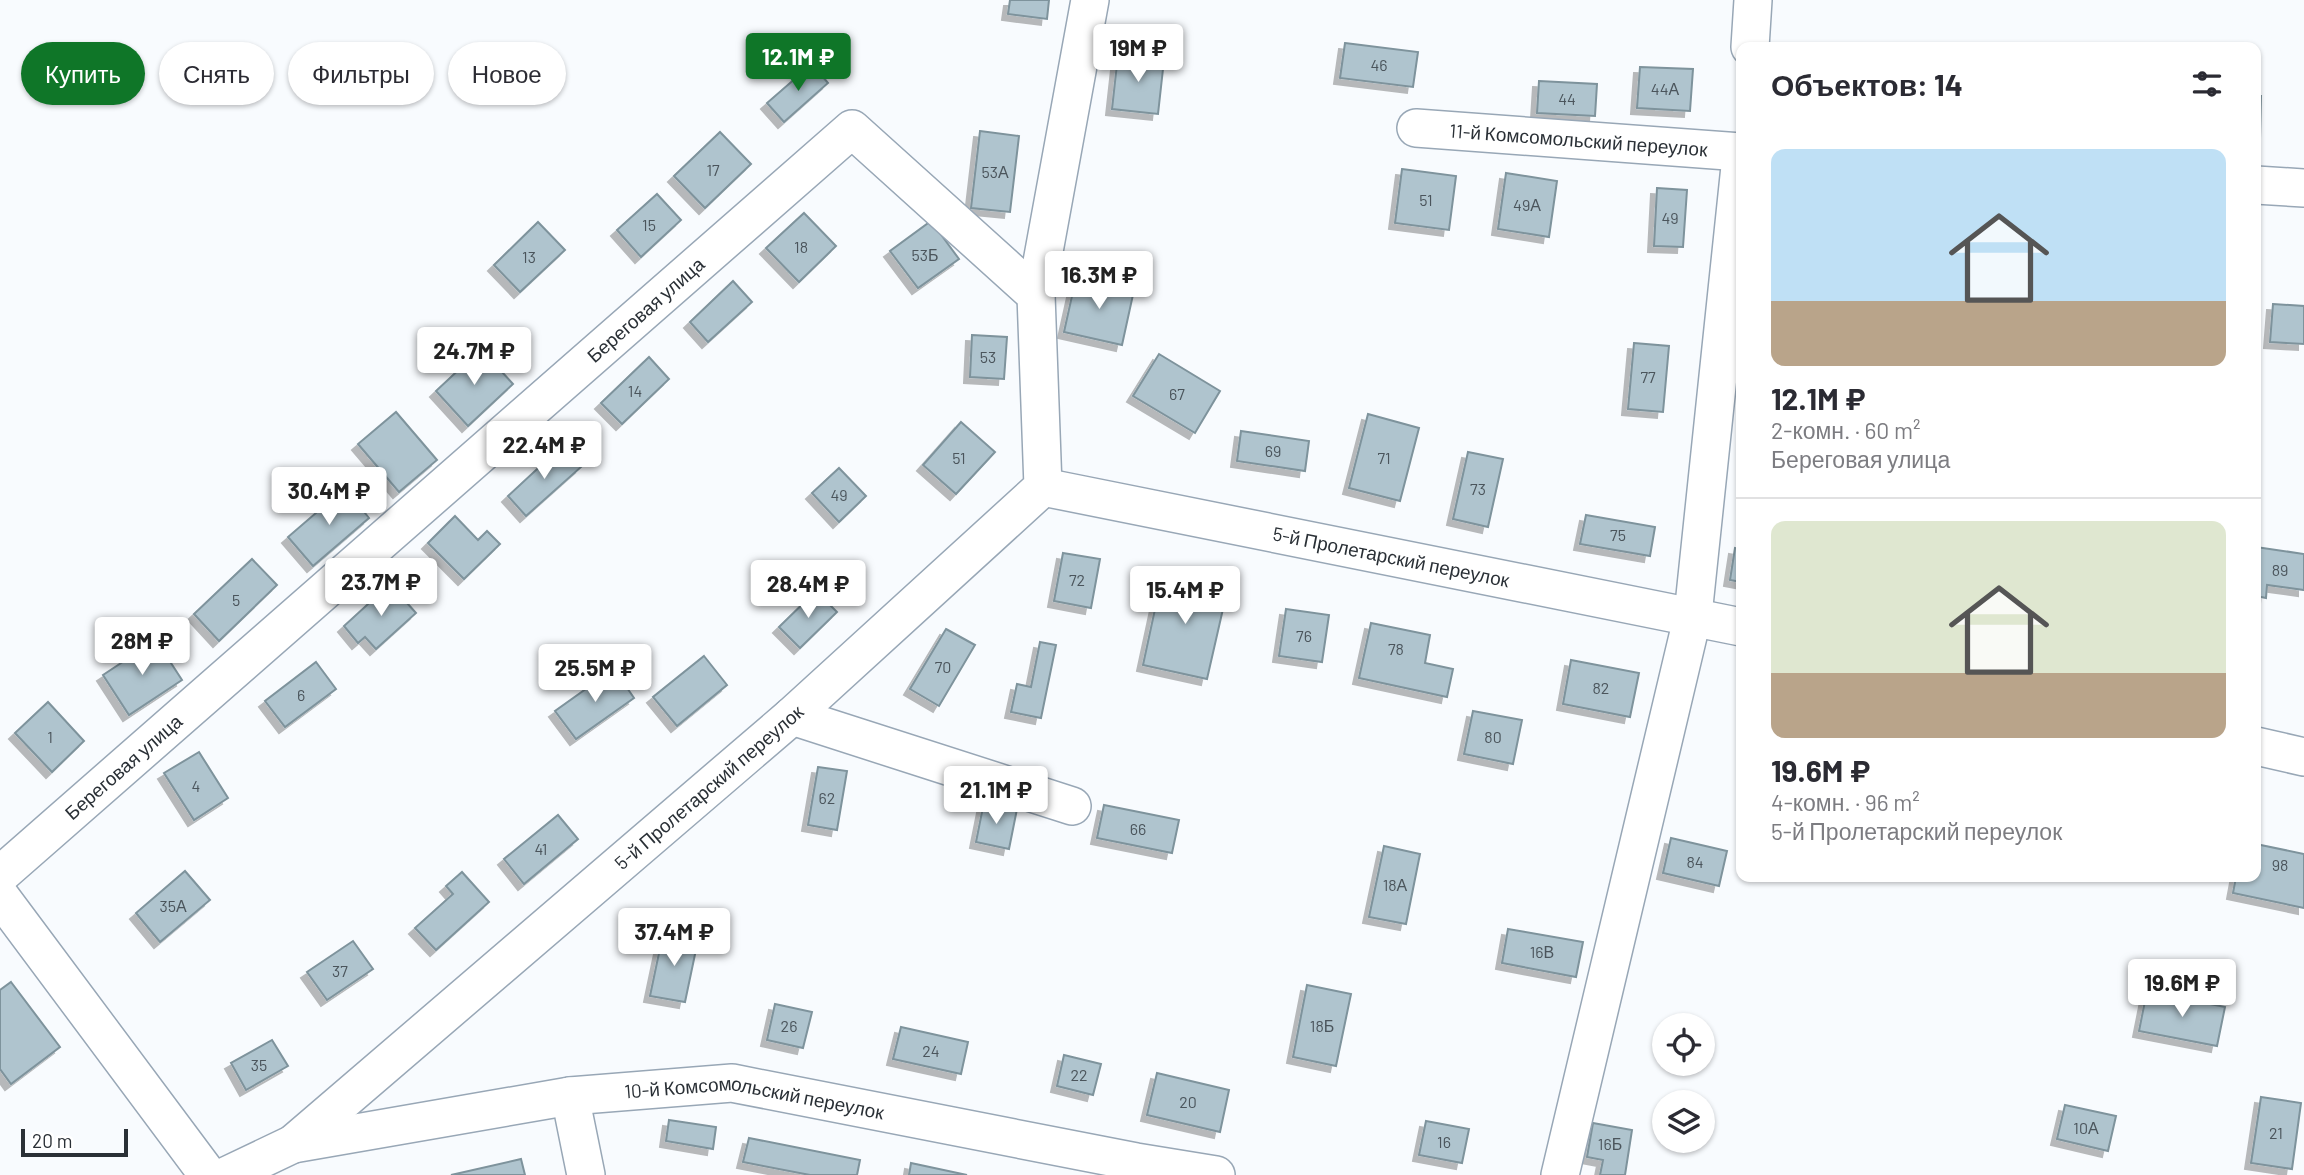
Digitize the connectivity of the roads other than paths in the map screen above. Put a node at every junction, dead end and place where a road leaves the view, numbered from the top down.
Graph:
1 (1090, 0) edge
2 (1753, 0) edge
3 (1750, 42) edge
4 (1416, 128) dead end
5 (1736, 154) edge
6 (2261, 185) edge
7 (2304, 188) edge
8 (1736, 202) edge
9 (1036, 295) junction
10 (1043, 486) junction
11 (1693, 615) junction
12 (1736, 626) edge
13 (792, 716) junction
14 (2261, 747) edge
15 (2304, 757) edge
16 (1072, 806) dead end
17 (0, 875) edge
18 (0, 896) edge
19 (570, 1096) junction
20 (293, 1144) junction
21 (208, 1175) edge
22 (228, 1175) edge
23 (586, 1175) edge
24 (1216, 1175) edge
25 (1560, 1175) edge

1 - 9 street
2 - 3 street
4 - 5 street, 11-й Комсомольский переулок
6 - 7 street
8 - 11 street
9 - 10 street
9 - 17 street, Береговая улица
10 - 11 street, 5-й Пролетарский переулок
10 - 13 street, 5-й Пролетарский переулок
11 - 12 street, 5-й Пролетарский переулок
11 - 25 street
13 - 16 street
13 - 20 street, 5-й Пролетарский переулок
14 - 15 street
18 - 21 street
19 - 20 street, 10-й Комсомольский переулок
19 - 23 street
19 - 24 street, 10-й Комсомольский переулок
20 - 22 street, 5-й Пролетарский переулок

